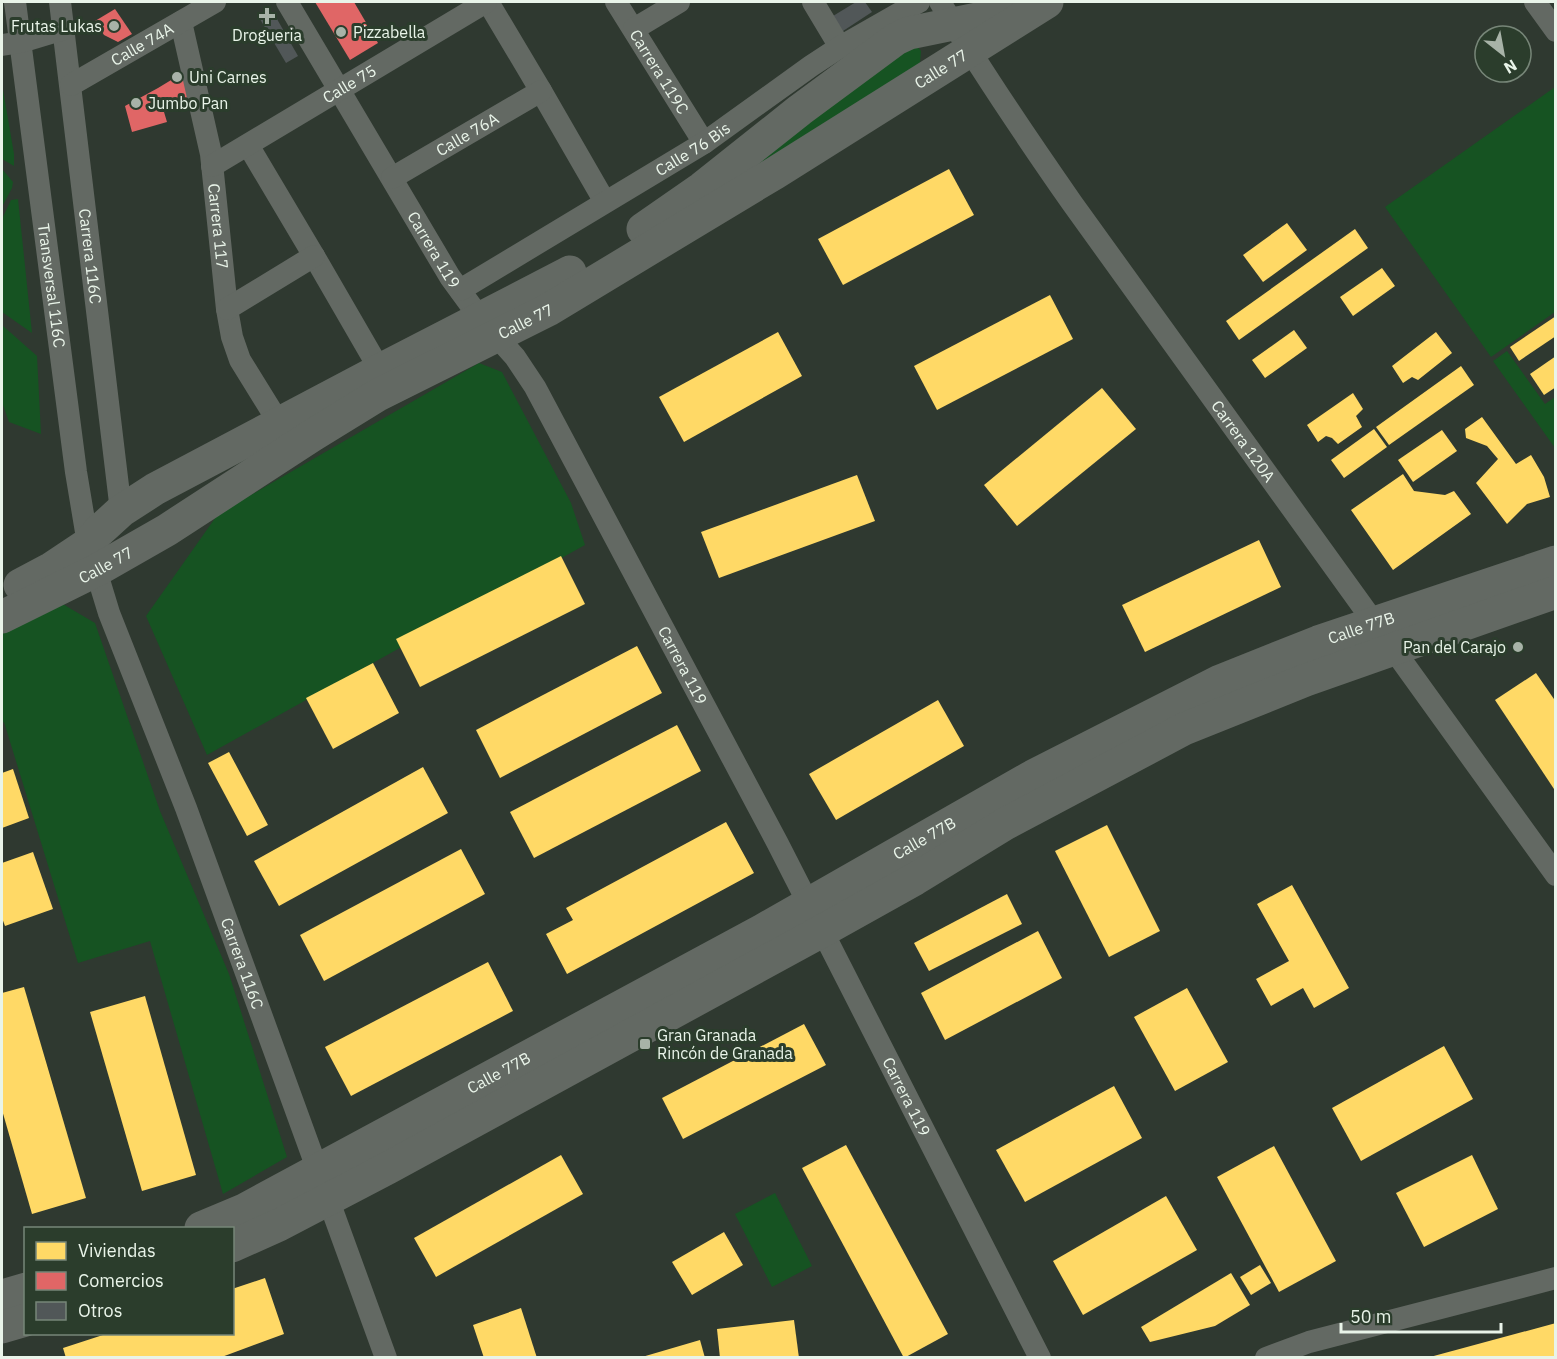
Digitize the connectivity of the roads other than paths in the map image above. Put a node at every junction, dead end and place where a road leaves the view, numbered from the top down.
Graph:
1 (15, 2) edge
2 (60, 2) edge
3 (215, 2) edge
4 (287, 2) edge
5 (487, 2) edge
6 (616, 2) edge
7 (680, 2) edge
8 (813, 2) edge
9 (919, 2) edge
10 (1535, 2) edge
11 (1043, 4) edge
12 (181, 21) junction
13 (954, 25) edge
14 (634, 28) junction
15 (64, 29) junction
16 (1556, 30) edge
17 (11, 44) edge
18 (840, 47) junction
19 (818, 78) junction
20 (71, 85) junction
21 (340, 90) junction
22 (541, 91) junction
23 (704, 143) junction
24 (248, 145) junction
25 (682, 156) junction
26 (212, 166) junction
27 (392, 178) junction
28 (702, 189) junction
29 (605, 202) junction
30 (314, 256) junction
31 (460, 290) junction
32 (227, 309) junction
33 (489, 327) junction
34 (380, 370) junction
35 (279, 423) junction
36 (122, 510) junction
37 (92, 557) junction
38 (1556, 562) edge
39 (1556, 592) edge
40 (2, 594) edge
41 (2, 617) edge
42 (1383, 636) junction
43 (1556, 875) edge
44 (815, 917) junction
45 (318, 1170) junction
46 (328, 1200) junction
47 (203, 1227) edge
48 (234, 1245) edge
49 (1556, 1278) edge
50 (24, 1290) edge
51 (2, 1296) edge
52 (24, 1321) edge
53 (2, 1328) edge
54 (1309, 1342) junction
55 (1038, 1356) edge
56 (386, 1358) edge
57 (1266, 1358) edge
58 (1287, 1358) edge

1 - 17 street, Transversal 116C
2 - 15 street, Carrera 116C
3 - 12 street, Calle 74A
4 - 21 street, Carrera 119
5 - 21 street, Calle 75
5 - 22 street
6 - 14 street, Carrera 119C
7 - 14 street
8 - 18 street
9 - 18 street, Calle 76 Bis
10 - 16 street
11 - 13 street, Calle 77
12 - 20 street, Calle 74A
12 - 26 street, Carrera 117
13 - 19 street, Calle 77
13 - 33 street, Calle 77
13 - 42 street, Carrera 120A
14 - 23 street, Carrera 119C
15 - 17 street
15 - 20 street, Carrera 116C
17 - 37 street, Transversal 116C
18 - 19 street, Calle 76 Bis
19 - 23 street, Calle 76 Bis
19 - 28 street, Calle 77
20 - 36 street, Carrera 116C
21 - 24 street, Calle 75
21 - 27 street, Carrera 119
22 - 27 street, Calle 76A
22 - 29 street
23 - 25 street, Calle 76 Bis
24 - 26 street, Calle 75
24 - 30 street
25 - 28 street
25 - 29 street, Calle 76 Bis
26 - 32 street, Carrera 117
27 - 31 street, Carrera 119
28 - 33 street, Calle 77
29 - 31 street, Calle 76 Bis
30 - 32 street
30 - 34 street
31 - 33 street, Carrera 119
32 - 35 street, Carrera 117
33 - 34 street, Calle 77
33 - 37 street, Calle 77
33 - 44 street, Carrera 119
34 - 35 street, Calle 77
35 - 36 street, Calle 77
36 - 37 street, Calle 77
37 - 40 street, Calle 77
37 - 41 street, Calle 77
37 - 45 street, Carrera 116C
38 - 42 street, Calle 77B
39 - 42 street, Calle 77B
42 - 43 street, Carrera 120A
42 - 44 street, Calle 77B
44 - 45 street, Calle 77B
44 - 46 street, Calle 77B
44 - 55 street, Carrera 119
45 - 46 street, Carrera 116C
45 - 47 street, Calle 77B
46 - 48 street, Calle 77B
46 - 56 street, Carrera 116C
49 - 54 street
50 - 51 street
52 - 53 street
54 - 57 street
54 - 58 street

